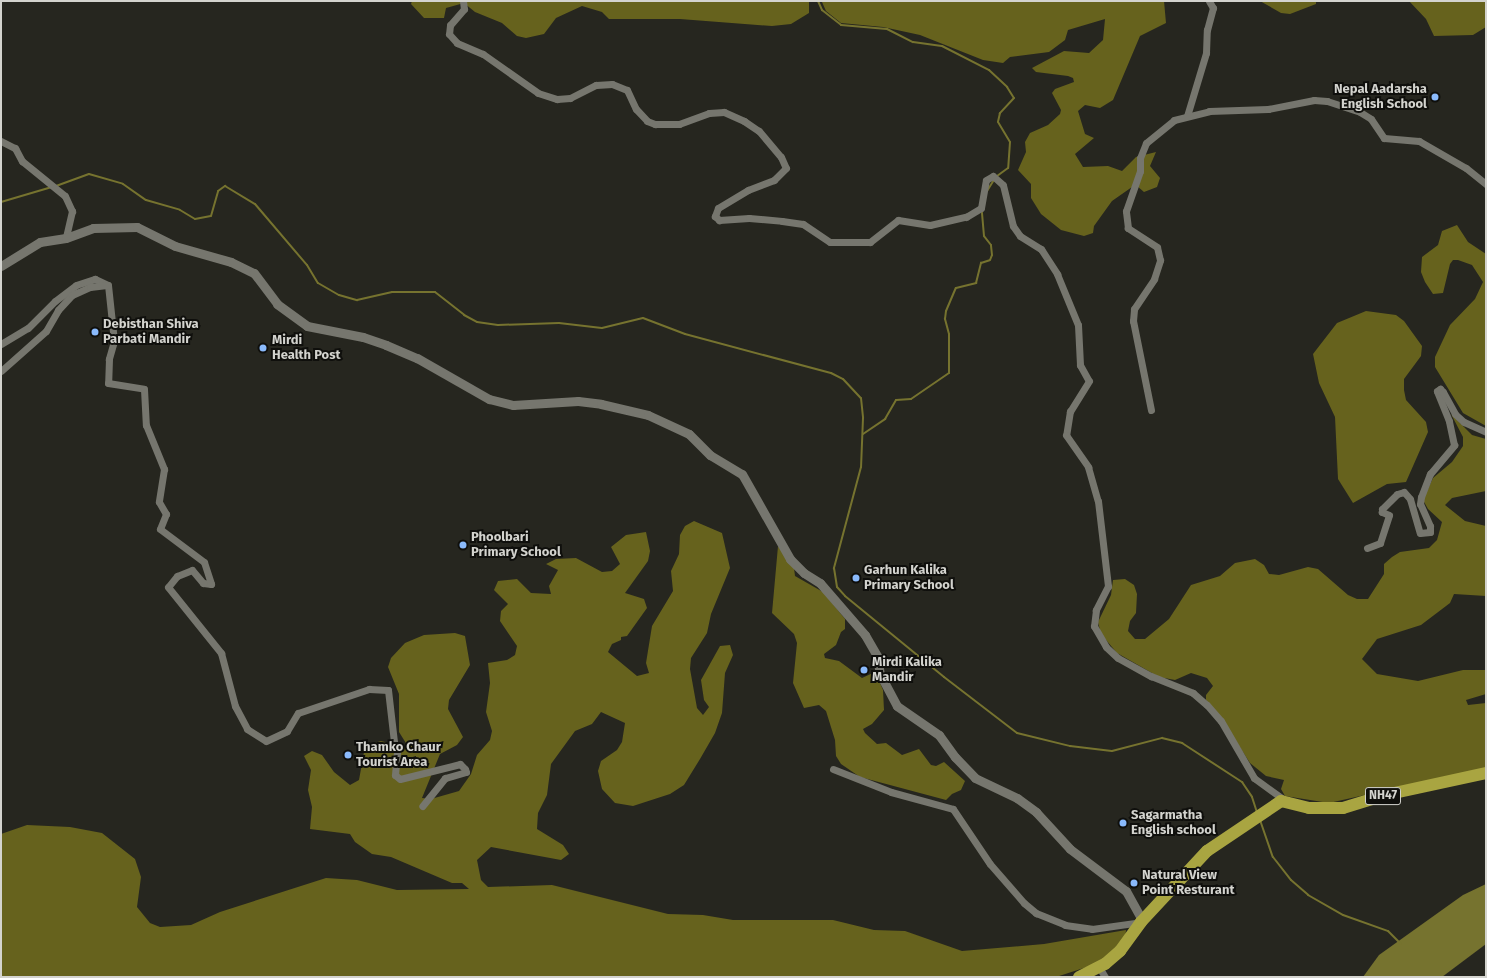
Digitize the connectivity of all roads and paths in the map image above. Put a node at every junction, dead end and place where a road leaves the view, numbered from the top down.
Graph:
1 (463, 1) edge
2 (1209, 1) edge
3 (1187, 116) junction
4 (1, 141) edge
5 (1486, 184) edge
6 (66, 238) junction
7 (1, 266) edge
8 (108, 285) junction
9 (1, 344) edge
10 (1, 371) edge
11 (1151, 410) dead end
12 (1486, 432) edge
13 (1367, 548) dead end
14 (833, 769) dead end
15 (1486, 773) edge
16 (1284, 802) junction
17 (422, 806) dead end
18 (1142, 921) junction
19 (1102, 972) edge
20 (1079, 977) edge

1 - 16 street
2 - 3 street
3 - 5 street
3 - 11 street
4 - 6 street
6 - 7 street
6 - 18 street
8 - 9 street
8 - 10 street
8 - 17 street
12 - 13 street
14 - 18 street
15 - 16 highway, NH47
16 - 18 highway
18 - 19 highway
19 - 20 highway

